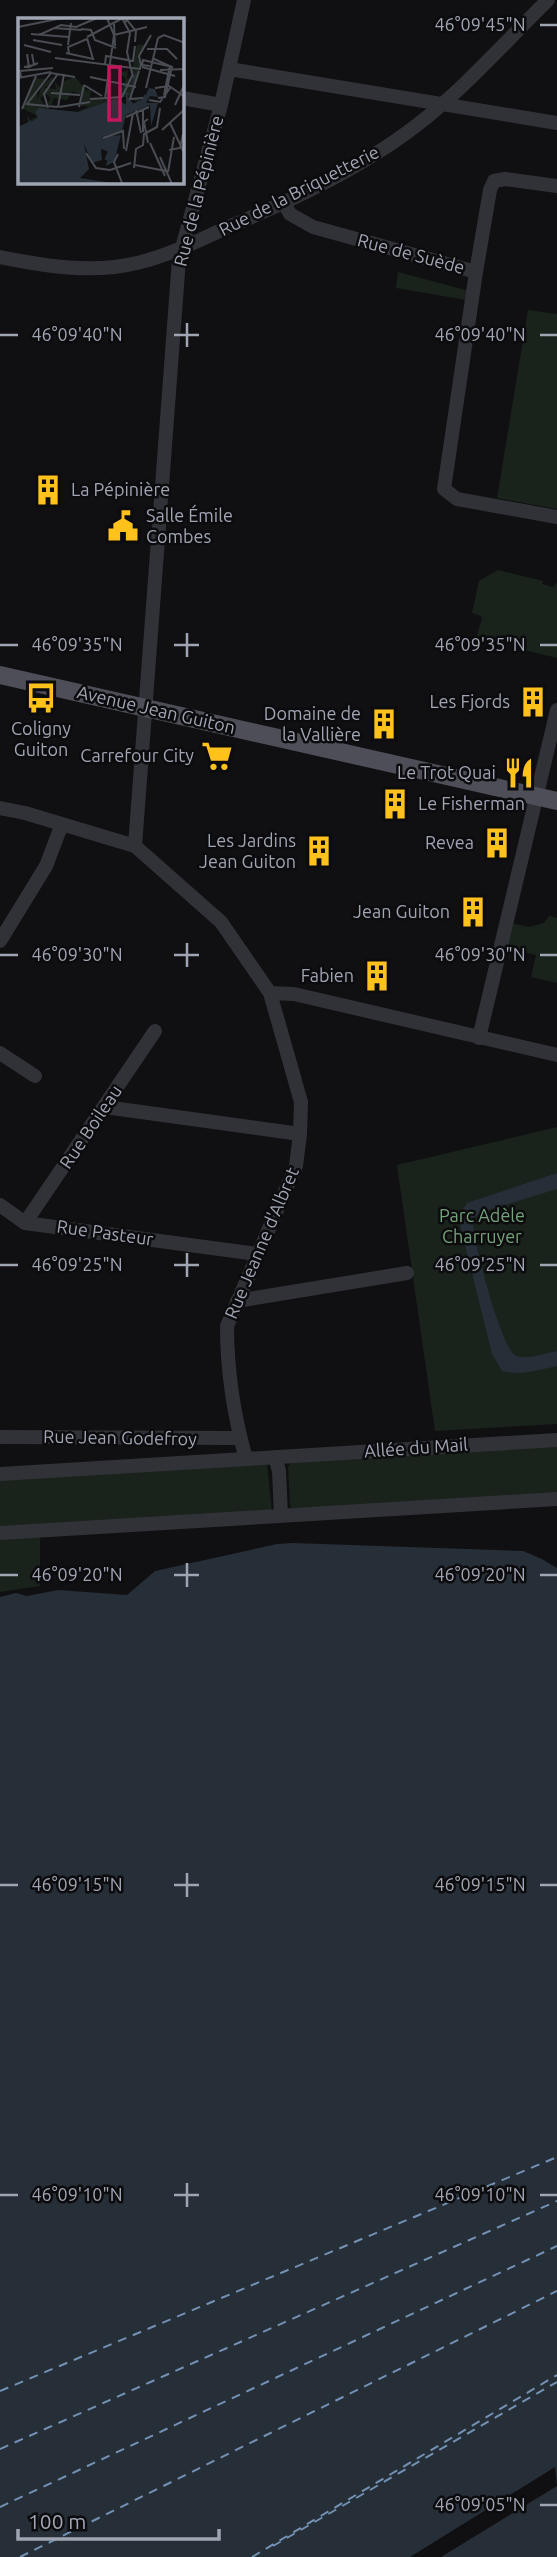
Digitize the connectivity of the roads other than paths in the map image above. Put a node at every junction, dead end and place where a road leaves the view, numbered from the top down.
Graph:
1 (244, 0) edge
2 (548, 0) edge
3 (229, 69) junction
4 (184, 98) edge
5 (442, 103) junction
6 (221, 105) junction
7 (557, 123) edge
8 (557, 186) edge
9 (284, 203) junction
10 (180, 249) junction
11 (0, 257) edge
12 (476, 272) junction
13 (557, 517) edge
14 (0, 675) edge
15 (146, 708) junction
16 (557, 710) edge
17 (536, 796) junction
18 (557, 800) edge
19 (0, 808) edge
20 (62, 824) junction
21 (135, 846) junction
22 (0, 941) edge
23 (270, 993) junction
24 (155, 1031) dead end
25 (479, 1038) junction
26 (0, 1053) edge
27 (557, 1055) edge
28 (35, 1076) dead end
29 (105, 1107) junction
30 (300, 1133) junction
31 (0, 1205) edge
32 (25, 1223) junction
33 (257, 1254) junction
34 (407, 1273) dead end
35 (237, 1301) junction
36 (0, 1437) edge
37 (239, 1438) junction
38 (557, 1440) edge
39 (275, 1457) junction
40 (246, 1459) junction
41 (0, 1474) edge
42 (557, 1499) edge
43 (281, 1516) junction
44 (0, 1533) edge

1 - 3 street, Rue de la Pépinière
2 - 5 street, Rue de la Briquetterie
3 - 5 street
3 - 6 street, Rue de la Pépinière
4 - 6 street
5 - 7 street
5 - 9 street, Rue de la Briquetterie
6 - 10 street, Rue de la Pépinière
8 - 12 street, Rue de Suède
9 - 10 street, Rue de la Briquetterie
9 - 12 street, Rue de Suède
10 - 11 street, Rue de la Briquetterie
10 - 15 street, Rue de la Pépinière
12 - 13 street
14 - 15 main road, Avenue Jean Guiton
15 - 17 main road, Avenue Jean Guiton
15 - 21 street, Rue de la Pépinière
16 - 17 street
17 - 18 main road, Avenue Jean Guiton
17 - 25 street
19 - 20 street, Rue Jeanne d'Albret
20 - 21 street, Rue Jeanne d'Albret
20 - 22 street
21 - 23 street, Rue Jeanne d'Albret
23 - 25 street
23 - 30 street, Rue Jeanne d'Albret
24 - 29 street, Rue Boileau
25 - 27 street
26 - 28 street
29 - 30 street
29 - 32 street, Rue Boileau
30 - 33 street, Rue Jeanne d'Albret
31 - 32 street, Rue Pasteur
32 - 33 street, Rue Pasteur
33 - 35 street, Rue Jeanne d'Albret
34 - 35 street
35 - 37 street, Rue Jeanne d'Albret
36 - 37 street, Rue Jean Godefroy
37 - 40 street, Rue Jeanne d'Albret
38 - 39 street, Allée du Mail
39 - 40 street, Allée du Mail
39 - 43 street
40 - 41 street, Allée du Mail
42 - 43 street
43 - 44 street

